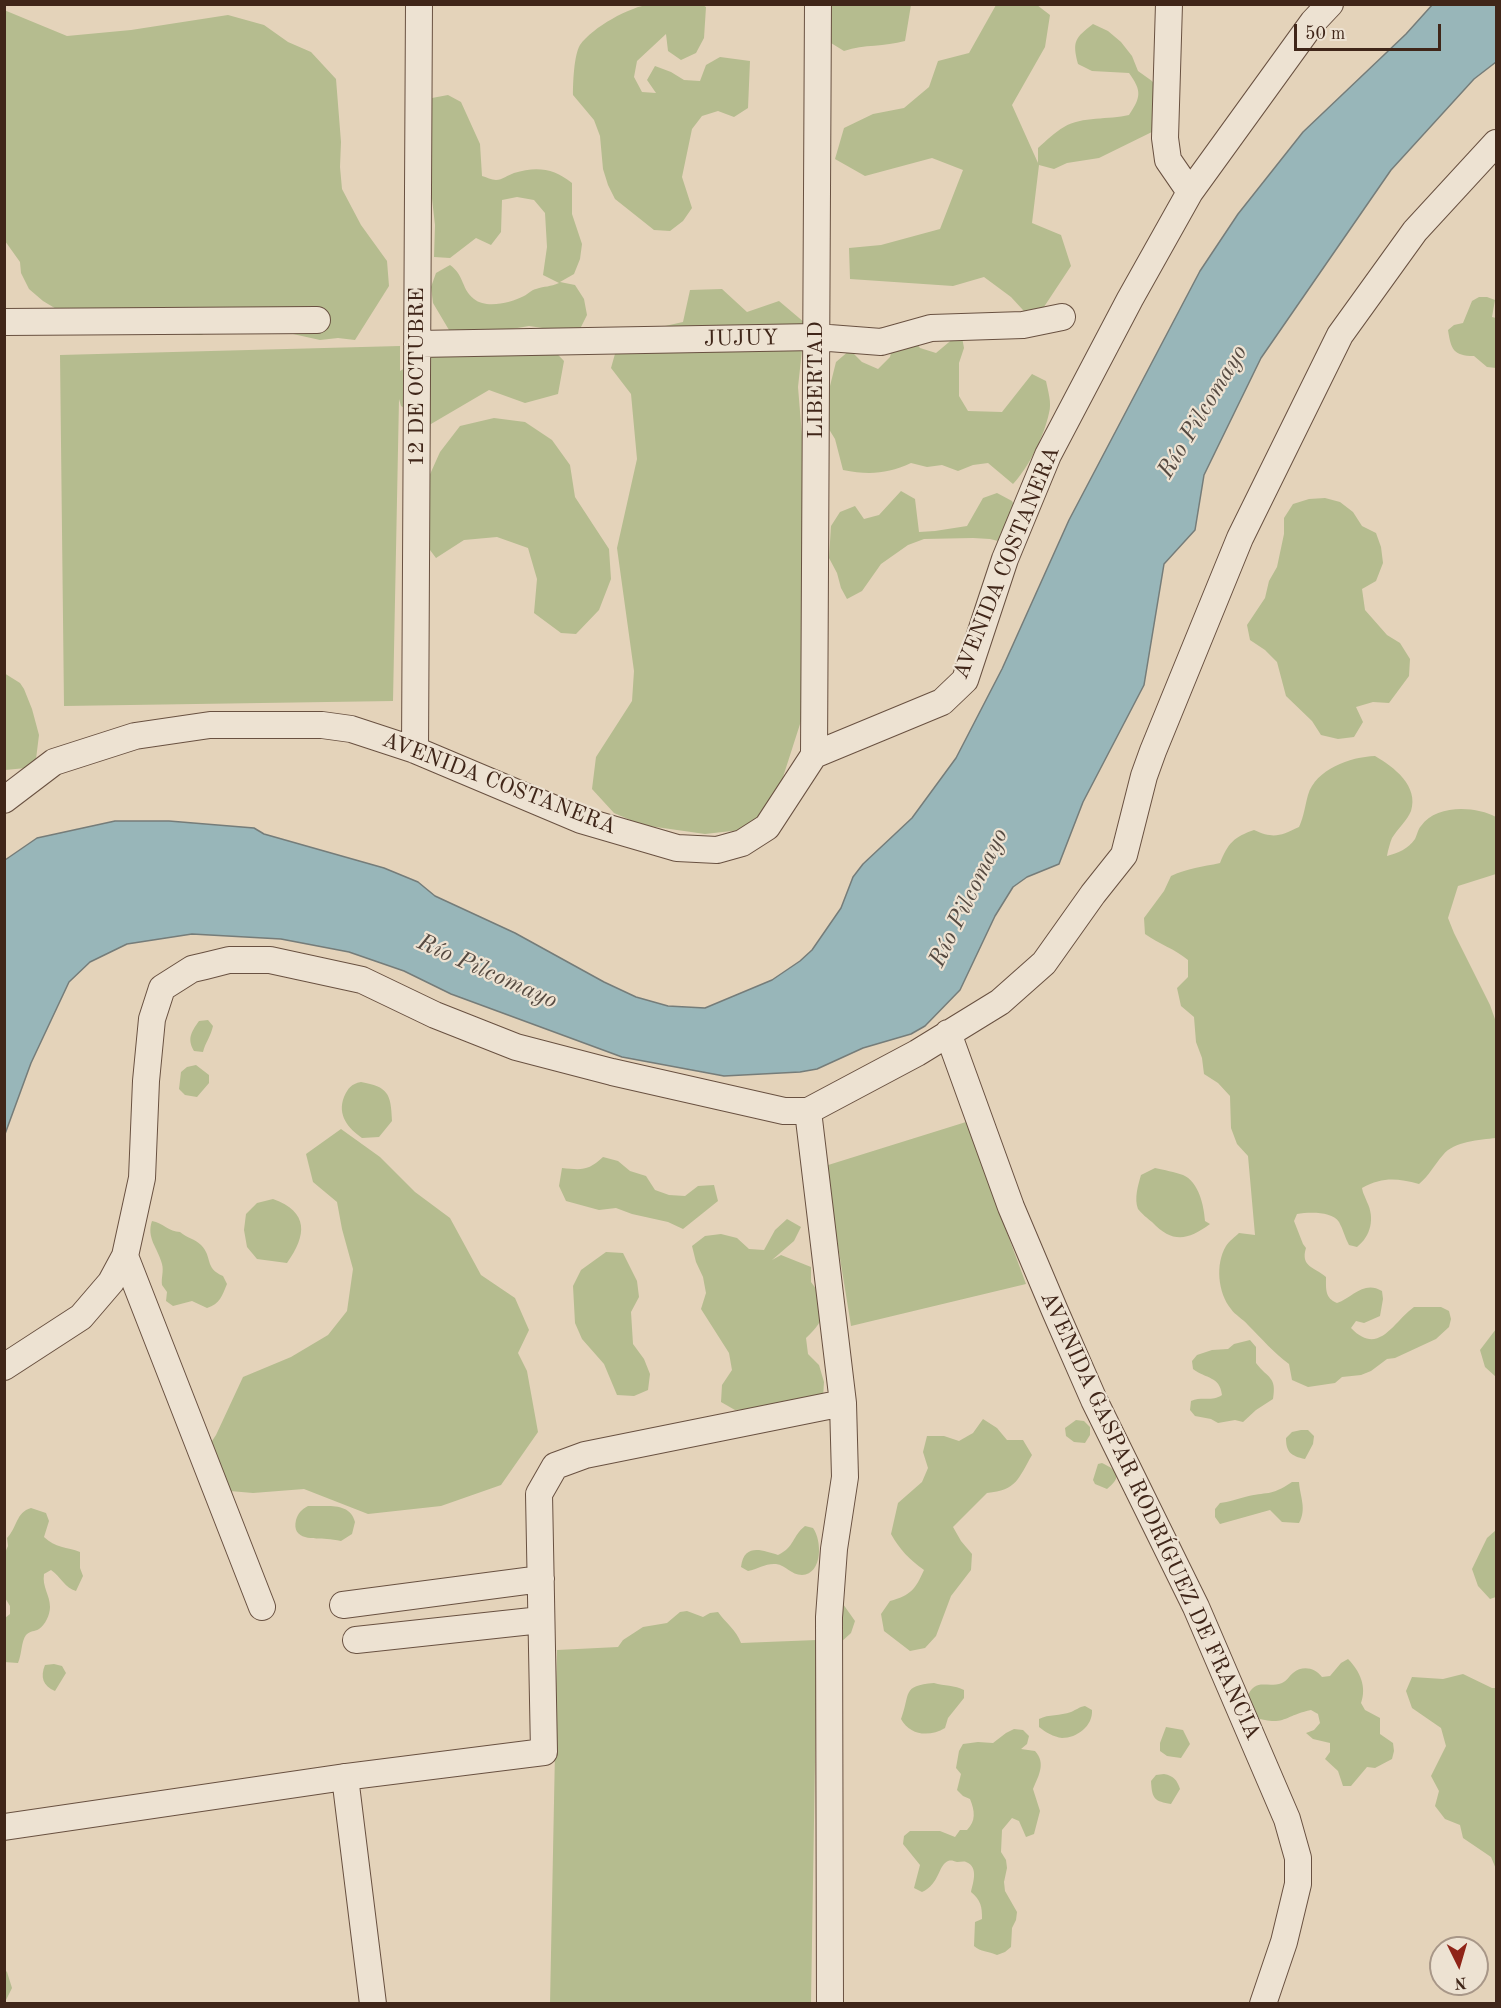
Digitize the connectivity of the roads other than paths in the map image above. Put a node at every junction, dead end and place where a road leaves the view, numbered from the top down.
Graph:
1 (419, 4) edge
2 (818, 4) edge
3 (1169, 4) edge
4 (1330, 4) edge
5 (1497, 143) edge
6 (1190, 192) junction
7 (1062, 317) dead end
8 (317, 320) dead end
9 (4, 322) edge
10 (816, 337) junction
11 (417, 344) junction
12 (415, 750) junction
13 (814, 755) junction
14 (4, 800) edge
15 (948, 1034) junction
16 (808, 1111) junction
17 (125, 1256) junction
18 (4, 1367) edge
19 (843, 1403) junction
20 (541, 1579) junction
21 (343, 1605) dead end
22 (262, 1607) dead end
23 (541, 1620) junction
24 (356, 1640) dead end
25 (345, 1777) junction
26 (4, 1827) edge
27 (373, 2004) edge
28 (830, 2004) edge
29 (1263, 2004) edge

1 - 11 street, 12 DE OCTUBRE
2 - 10 street, LIBERTAD
3 - 6 street
4 - 6 street, AVENIDA COSTANERA
5 - 15 street
6 - 13 street, AVENIDA COSTANERA
7 - 10 street, JUJUY
8 - 9 street
10 - 11 street, JUJUY
10 - 13 street, LIBERTAD
11 - 12 street, 12 DE OCTUBRE
12 - 13 street, AVENIDA COSTANERA
12 - 14 street, AVENIDA COSTANERA
15 - 16 street
15 - 29 street, AVENIDA GASPAR RODRÍGUEZ DE FRANCIA
16 - 17 street
16 - 19 street
17 - 18 street
17 - 22 street
19 - 20 street
19 - 28 street
20 - 21 street
20 - 23 street
23 - 24 street
23 - 25 street
25 - 26 street
25 - 27 street

